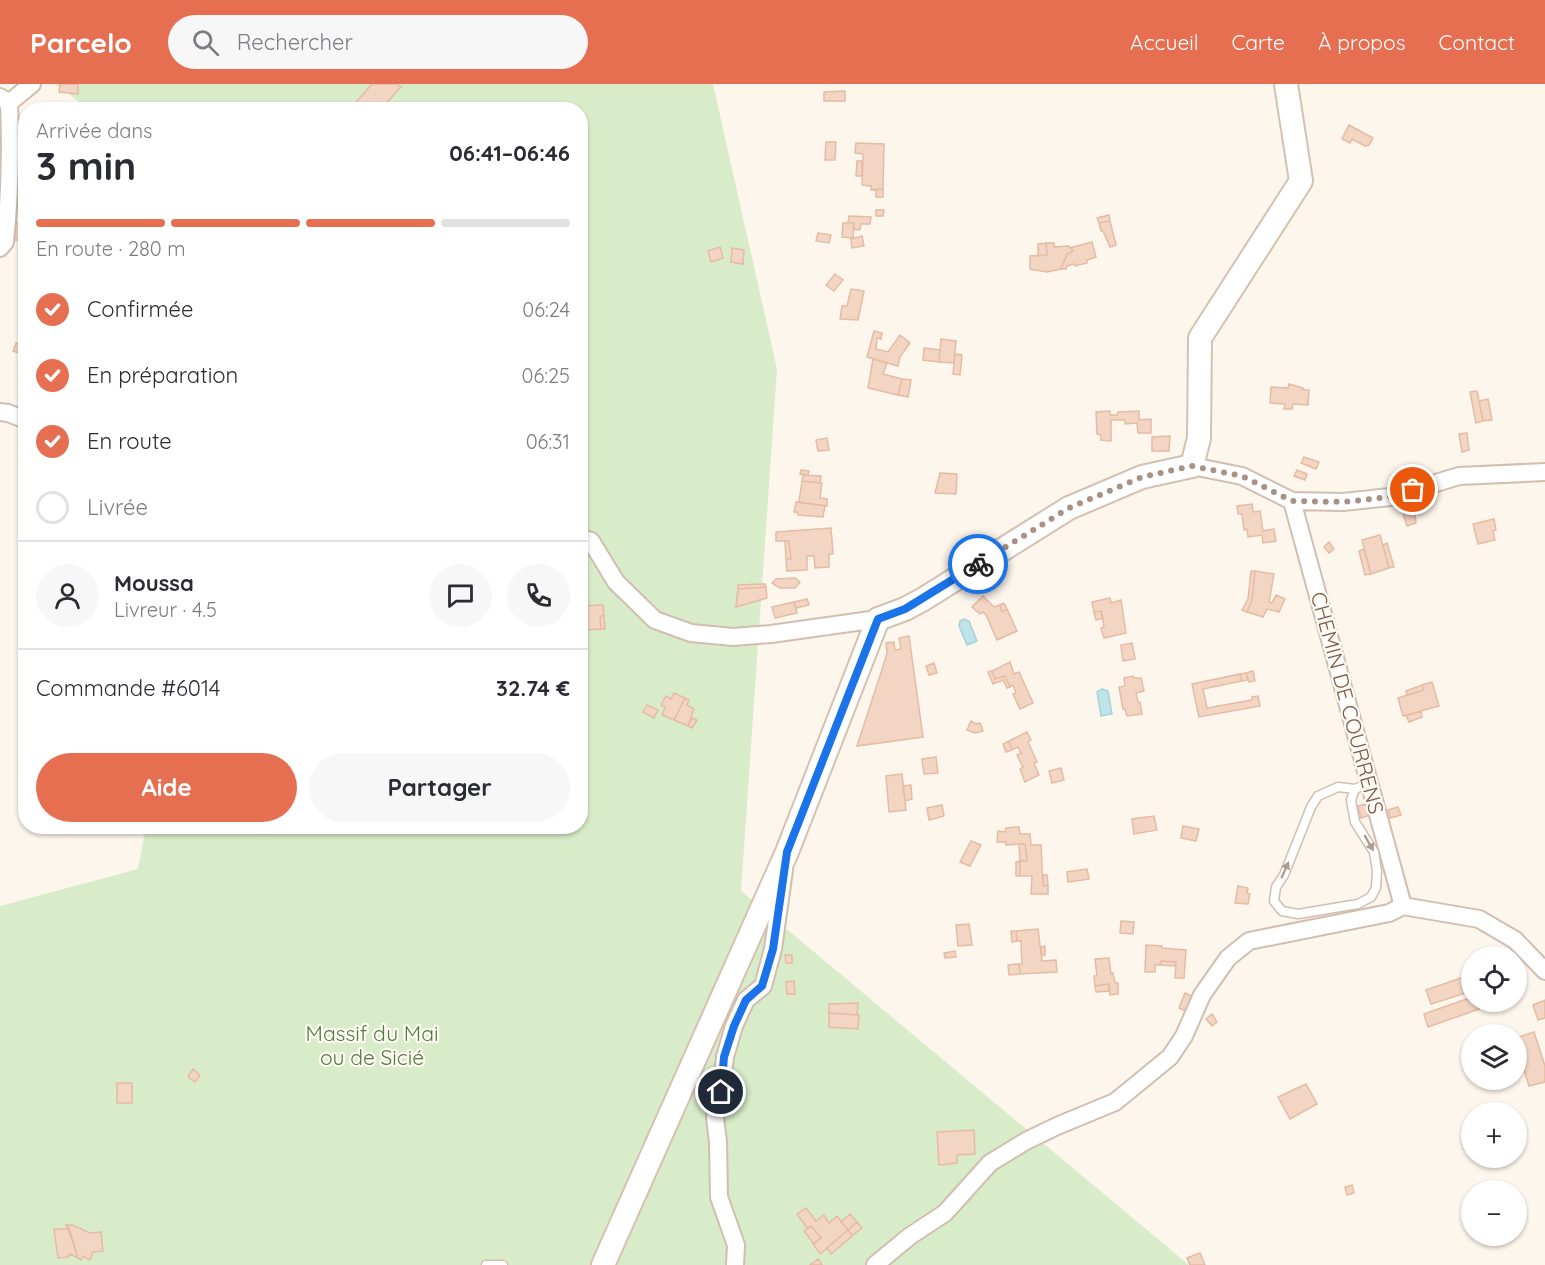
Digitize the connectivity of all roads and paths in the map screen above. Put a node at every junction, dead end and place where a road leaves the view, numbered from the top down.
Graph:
1 (32, 84) edge
2 (1286, 84) edge
3 (4, 100) edge
4 (0, 248) edge
5 (0, 412) edge
6 (18, 417) edge
7 (1192, 466) junction
8 (1545, 472) edge
9 (1292, 501) junction
10 (588, 540) edge
11 (878, 619) junction
12 (1362, 786) junction
13 (787, 852) junction
14 (1403, 906) junction
15 (1545, 971) edge
16 (486, 1265) edge
17 (502, 1265) edge
18 (603, 1265) edge
19 (735, 1265) edge
20 (875, 1265) edge

1 - 3 street
2 - 7 street
3 - 4 street
5 - 6 street
7 - 9 street
7 - 11 street
8 - 9 street
9 - 12 street, CHEMIN DE COURRENS
10 - 11 street
11 - 13 street
12 -> 12 lane
12 - 14 street, CHEMIN DE COURRENS
13 - 18 street
13 - 19 street
14 - 15 street
14 - 20 street
16 - 17 lane

